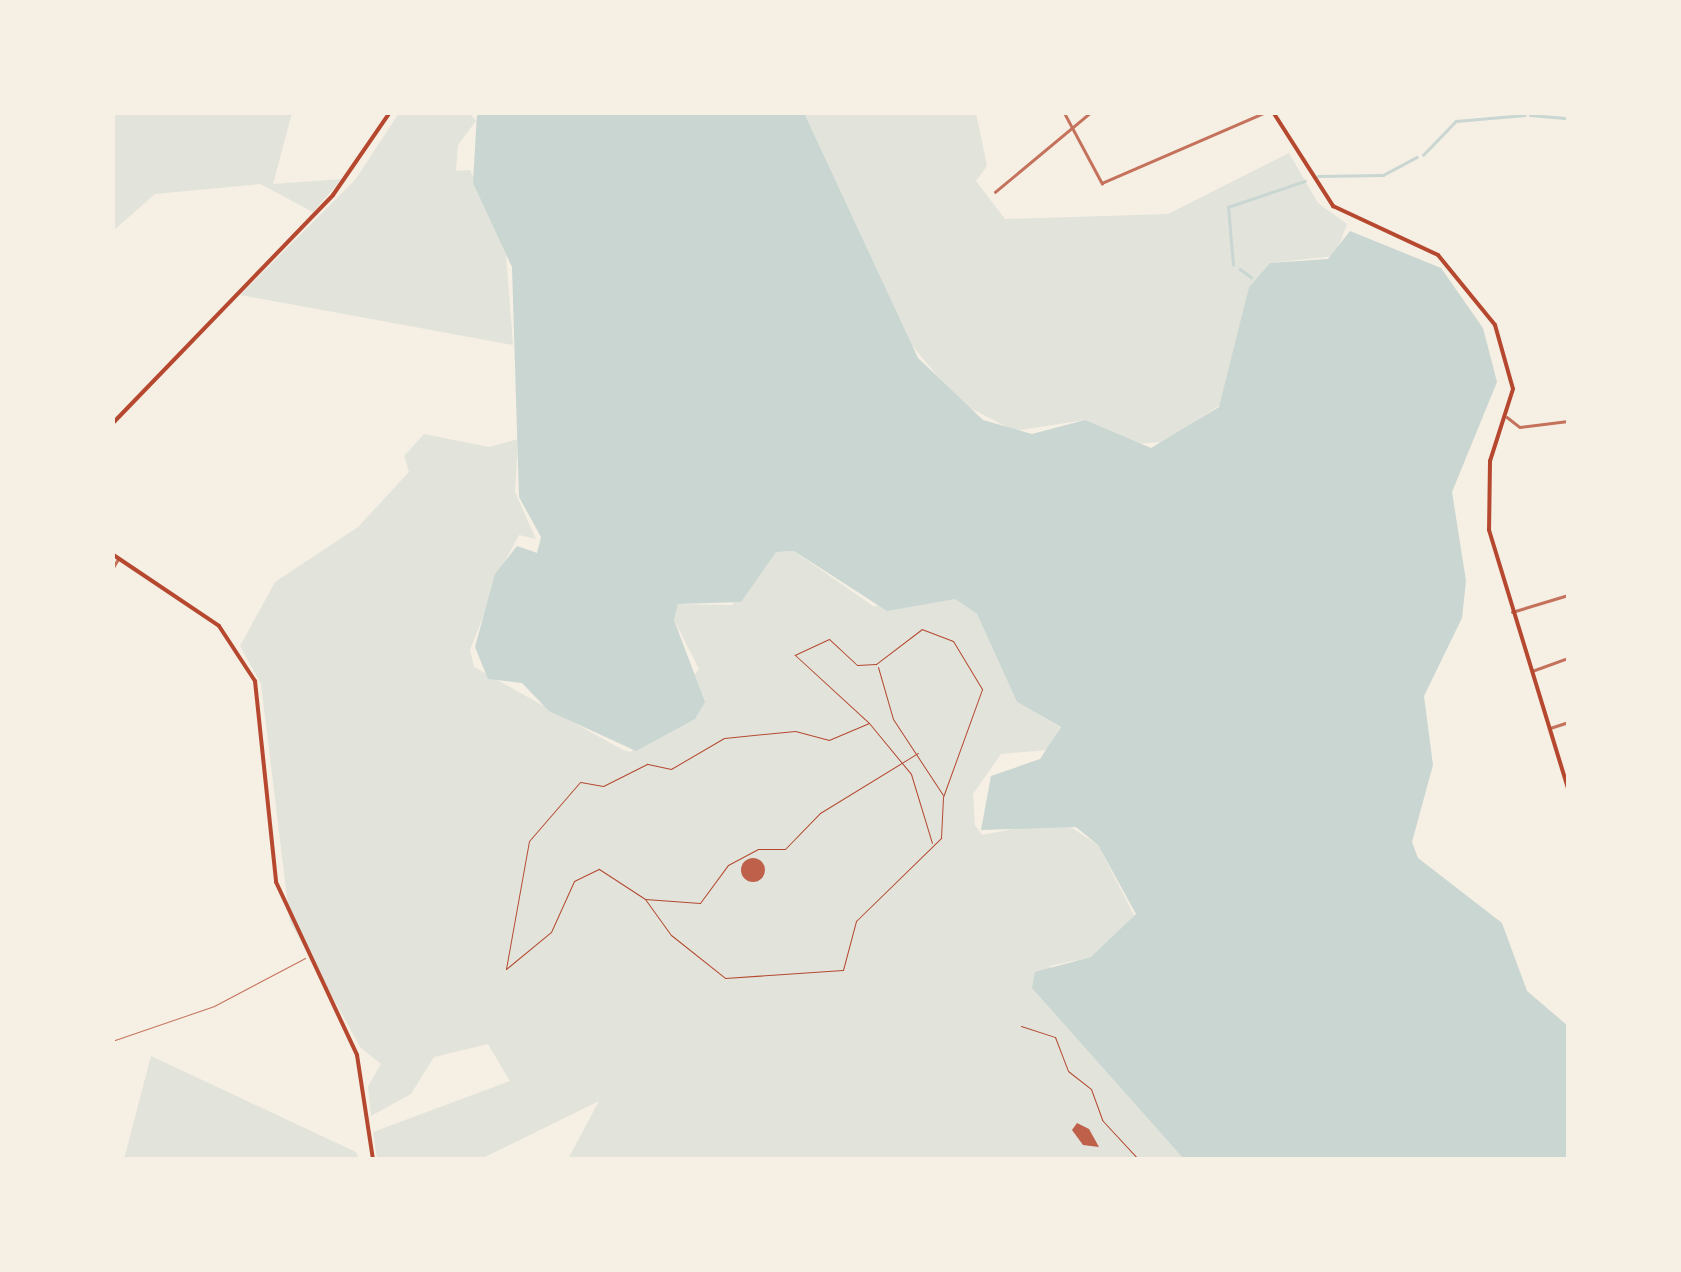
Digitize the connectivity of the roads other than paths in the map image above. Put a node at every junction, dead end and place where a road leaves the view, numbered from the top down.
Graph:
1 (390, 112) edge
2 (1064, 112) edge
3 (1091, 112) edge
4 (1269, 112) edge
5 (1071, 129) junction
6 (995, 192) dead end
7 (1506, 416) junction
8 (1568, 421) edge
9 (112, 424) edge
10 (116, 556) edge
11 (112, 569) edge
12 (1568, 595) edge
13 (1512, 612) junction
14 (1568, 658) edge
15 (1530, 671) junction
16 (1568, 722) edge
17 (1549, 728) junction
18 (1568, 786) edge
19 (112, 788) edge
20 (112, 837) edge
21 (306, 958) junction
22 (112, 1041) edge
23 (373, 1160) edge

1 - 9 main road
2 - 5 street
3 - 5 street
4 - 5 street
4 - 7 main road
5 - 6 street
7 - 8 street
7 - 13 main road
10 - 11 street
10 - 21 main road
12 - 13 street
13 - 15 main road
14 - 15 street
15 - 17 main road
16 - 17 street
17 - 18 main road
19 - 20 street
21 - 22 lane
21 - 23 main road

